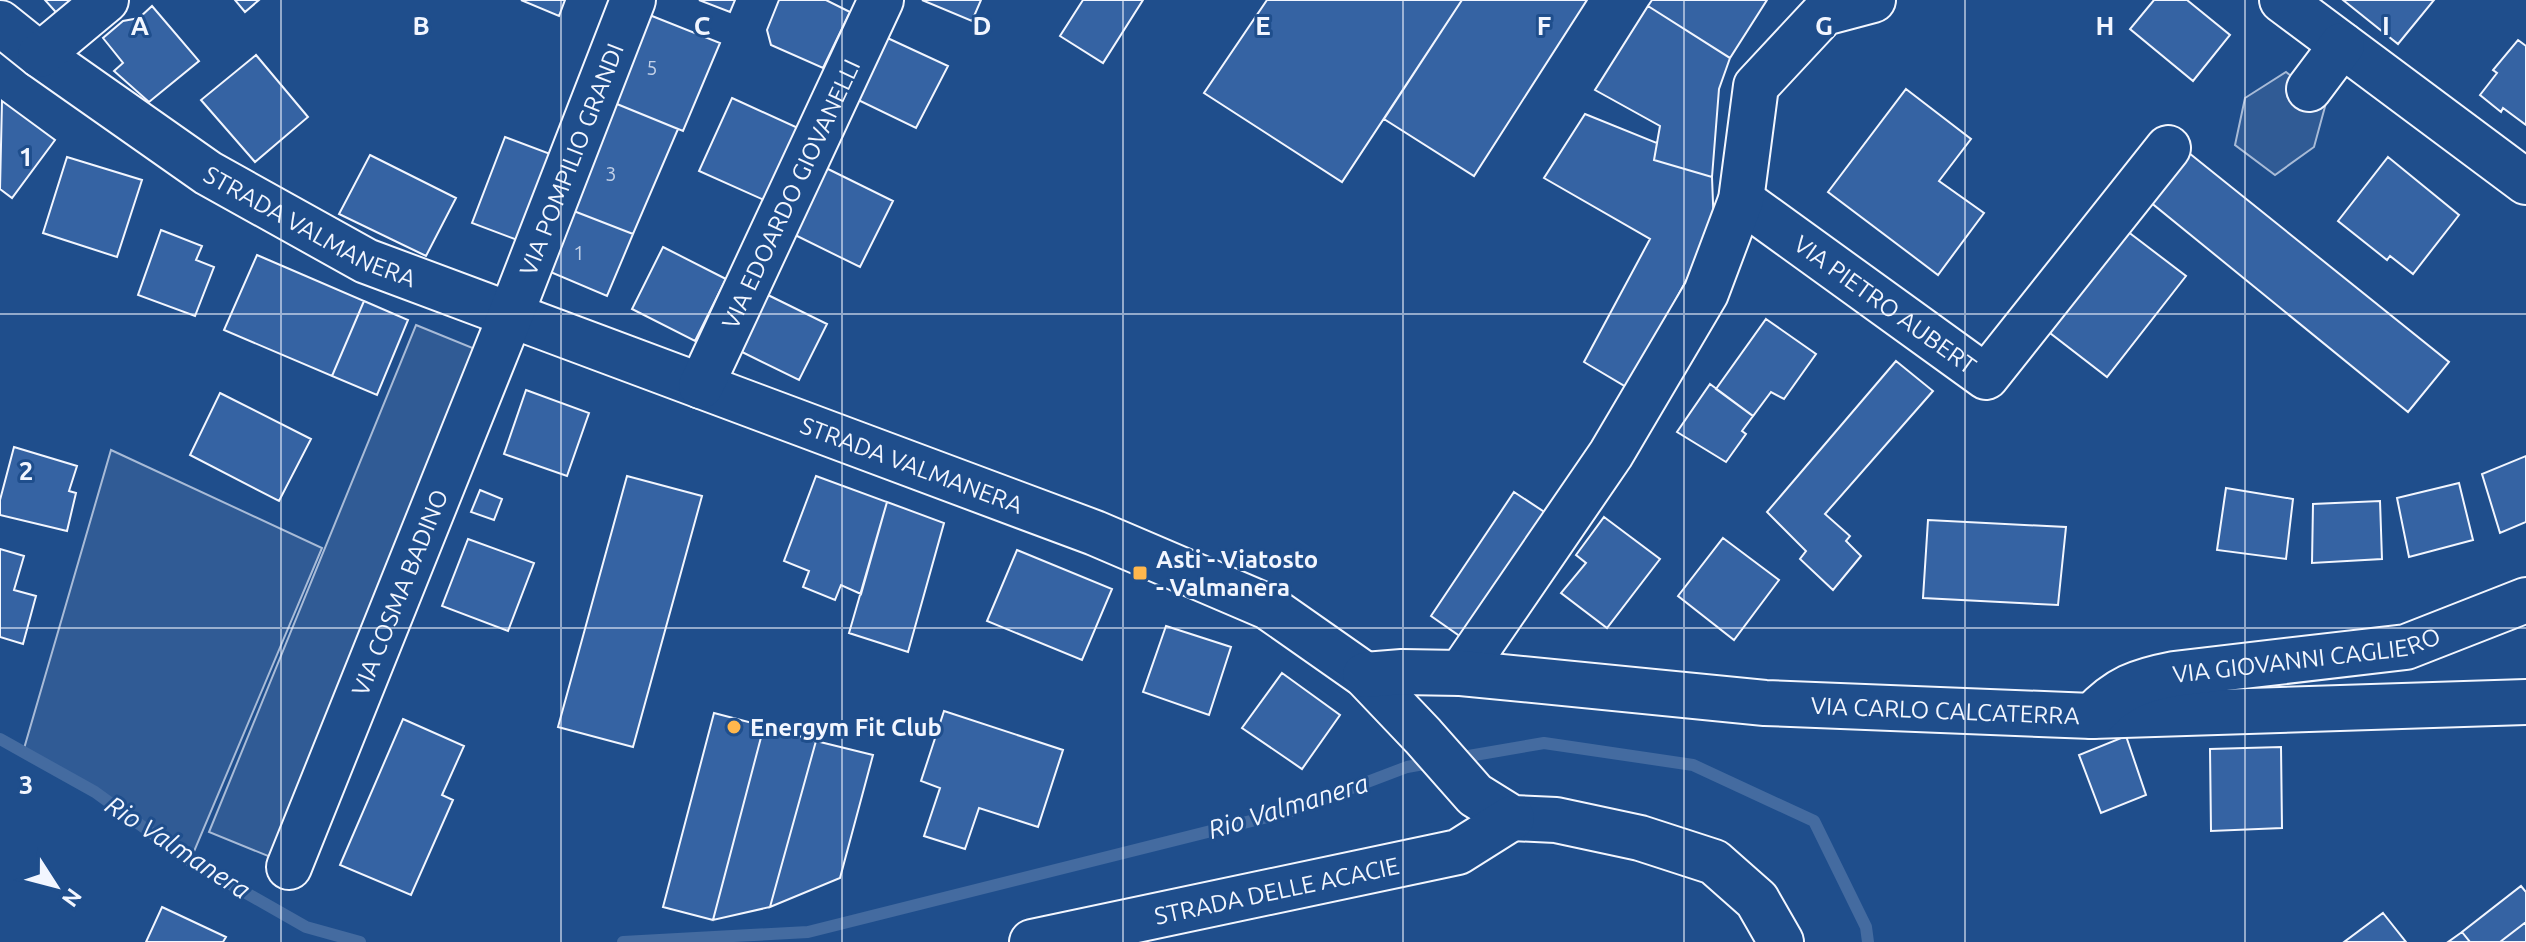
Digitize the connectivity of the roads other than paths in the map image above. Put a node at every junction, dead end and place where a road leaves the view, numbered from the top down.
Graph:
1 (106, 0) edge
2 (633, 0) edge
3 (881, 0) edge
4 (1873, 0) edge
5 (2282, 0) edge
6 (0, 23) edge
7 (2342, 45) junction
8 (40, 55) junction
9 (2309, 89) dead end
10 (2168, 148) dead end
11 (2526, 182) edge
12 (1741, 200) junction
13 (510, 317) junction
14 (701, 386) junction
15 (2526, 600) edge
16 (1461, 673) junction
17 (1365, 675) junction
18 (2526, 702) edge
19 (2092, 716) junction
20 (1512, 818) junction
21 (289, 867) dead end
22 (1032, 942) edge
23 (1781, 942) edge

1 - 8 street
2 - 13 street, VIA POMPILIO GRANDI
3 - 14 street, VIA EDOARDO GIOVANELLI
4 - 12 street
5 - 7 street
6 - 8 street, STRADA VALMANERA
7 - 9 street
7 - 11 street
8 - 13 street, STRADA VALMANERA
10 - 12 street, VIA PIETRO AUBERT
12 - 16 street
13 - 14 street, STRADA VALMANERA
13 - 21 street, VIA COSMA BADINO
14 - 17 street, STRADA VALMANERA
15 - 19 street, VIA GIOVANNI CAGLIERO
16 - 17 street, VIA CARLO CALCATERRA
16 - 19 street, VIA CARLO CALCATERRA
17 - 20 street, STRADA VALMANERA
18 - 19 street, VIA CARLO CALCATERRA
20 - 22 street, STRADA DELLE ACACIE
20 - 23 street, STRADA VALMANERA

